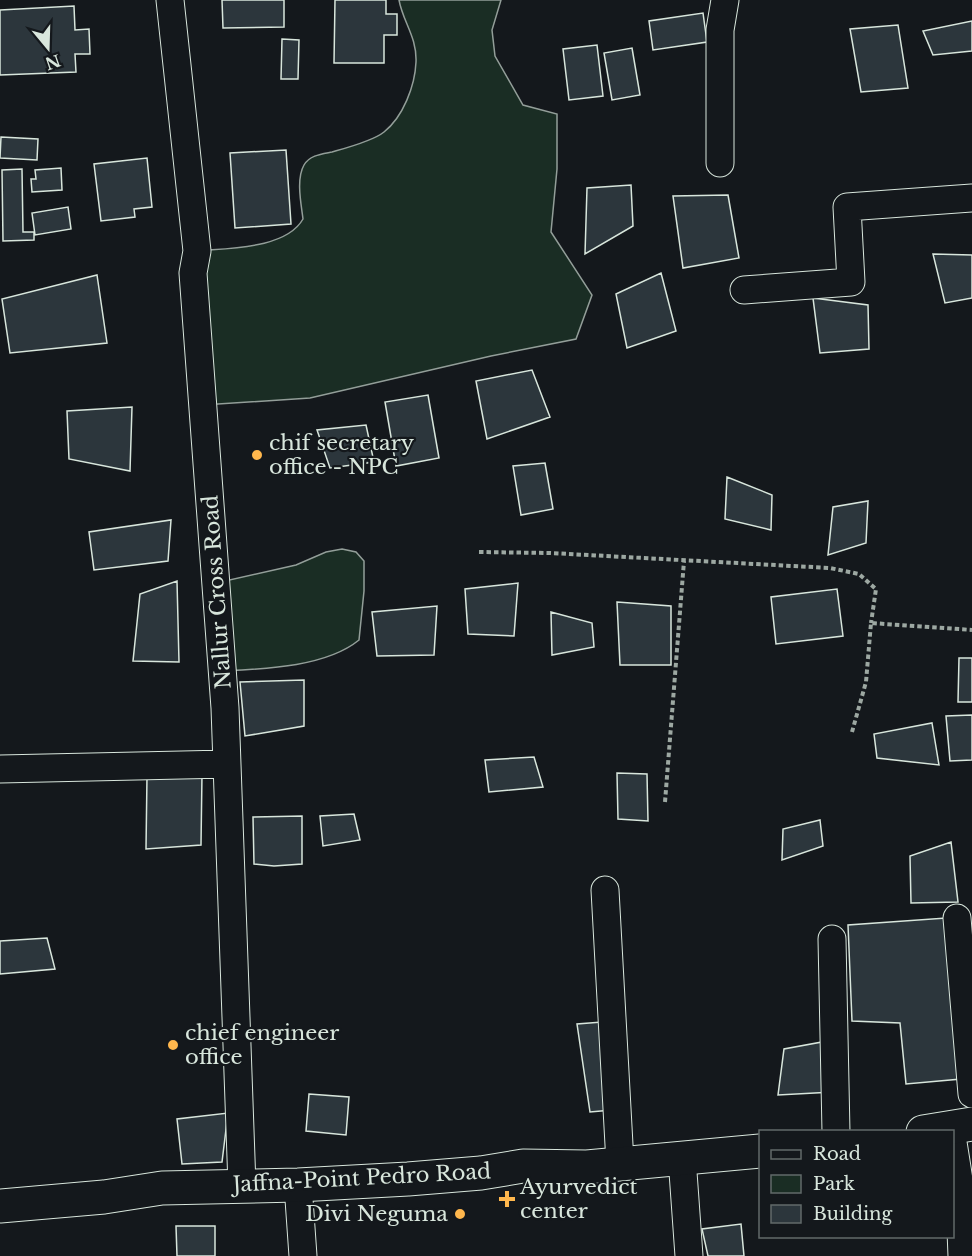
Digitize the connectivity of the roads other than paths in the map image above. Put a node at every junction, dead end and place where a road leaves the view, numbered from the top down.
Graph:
1 (170, 0) edge
2 (725, 0) edge
3 (720, 163) dead end
4 (972, 198) edge
5 (744, 290) dead end
6 (227, 764) junction
7 (0, 768) edge
8 (605, 890) dead end
9 (957, 918) dead end
10 (832, 939) dead end
11 (972, 1094) edge
12 (836, 1130) edge
13 (759, 1151) edge
14 (954, 1152) edge
15 (682, 1158) junction
16 (620, 1163) junction
17 (297, 1185) junction
18 (242, 1186) junction
19 (0, 1206) edge
20 (303, 1256) edge
21 (689, 1256) edge
22 (962, 1256) edge

1 - 6 street, Nallur Cross Road
2 - 3 street
4 - 5 street
6 - 7 street
6 - 18 street, Nallur Cross Road
8 - 16 street
9 - 11 street
10 - 12 street
13 - 15 main road, Jaffna-Point Pedro Road
14 - 22 street
15 - 16 main road, Jaffna-Point Pedro Road
15 - 21 street
16 - 17 main road, Jaffna-Point Pedro Road
17 - 18 main road, Jaffna-Point Pedro Road
17 - 20 street
18 - 19 main road, Jaffna-Point Pedro Road

